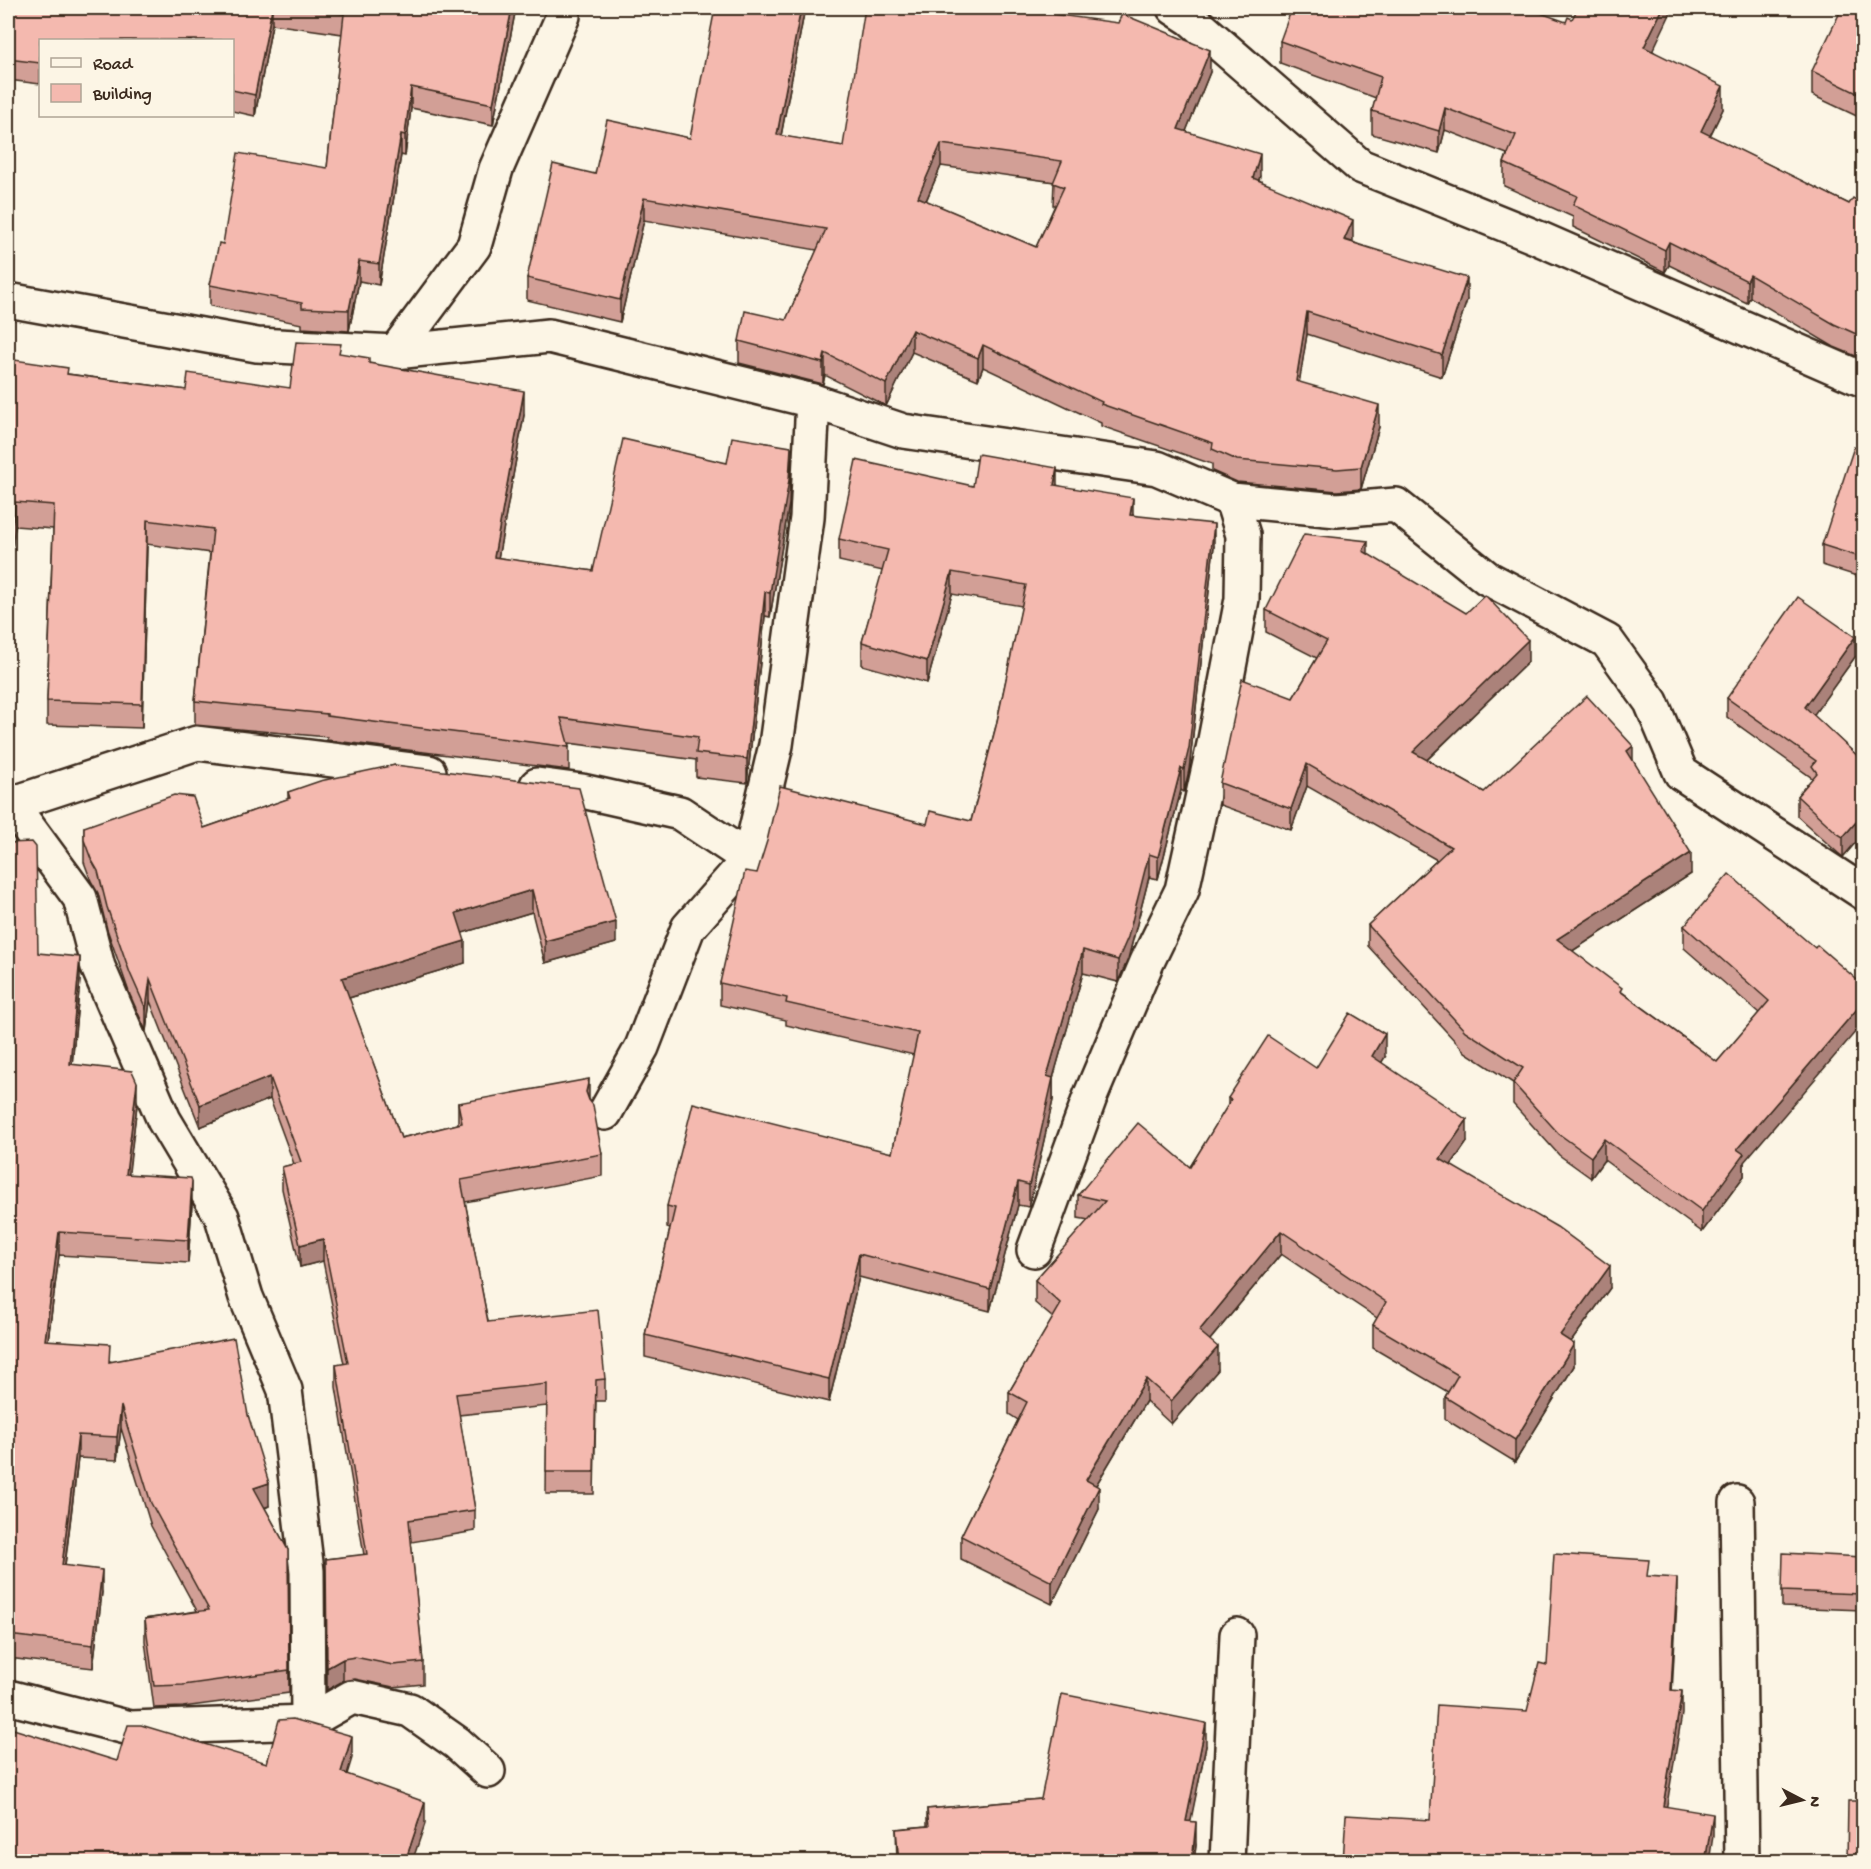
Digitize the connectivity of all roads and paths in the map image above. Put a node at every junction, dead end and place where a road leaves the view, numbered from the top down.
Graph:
1 (562, 8) edge
2 (1174, 8) edge
3 (8, 300) edge
4 (395, 352) junction
5 (1863, 380) edge
6 (813, 400) junction
7 (1232, 500) junction
8 (464, 776) edge
9 (511, 782) edge
10 (9, 804) edge
11 (750, 859) junction
12 (1863, 893) edge
13 (604, 1113) dead end
14 (1034, 1250) dead end
15 (1737, 1502) dead end
16 (1238, 1635) dead end
17 (8, 1697) edge
18 (308, 1722) junction
19 (488, 1771) dead end
20 (1227, 1862) edge
21 (1742, 1862) edge

1 - 4 street
2 - 5 street
3 - 4 street
4 - 6 street
6 - 7 street
6 - 11 street
7 - 12 street
7 - 14 street
8 - 10 street
9 - 11 street
10 - 18 street
11 - 13 street
15 - 21 street
16 - 20 street
17 - 18 street
18 - 19 street

